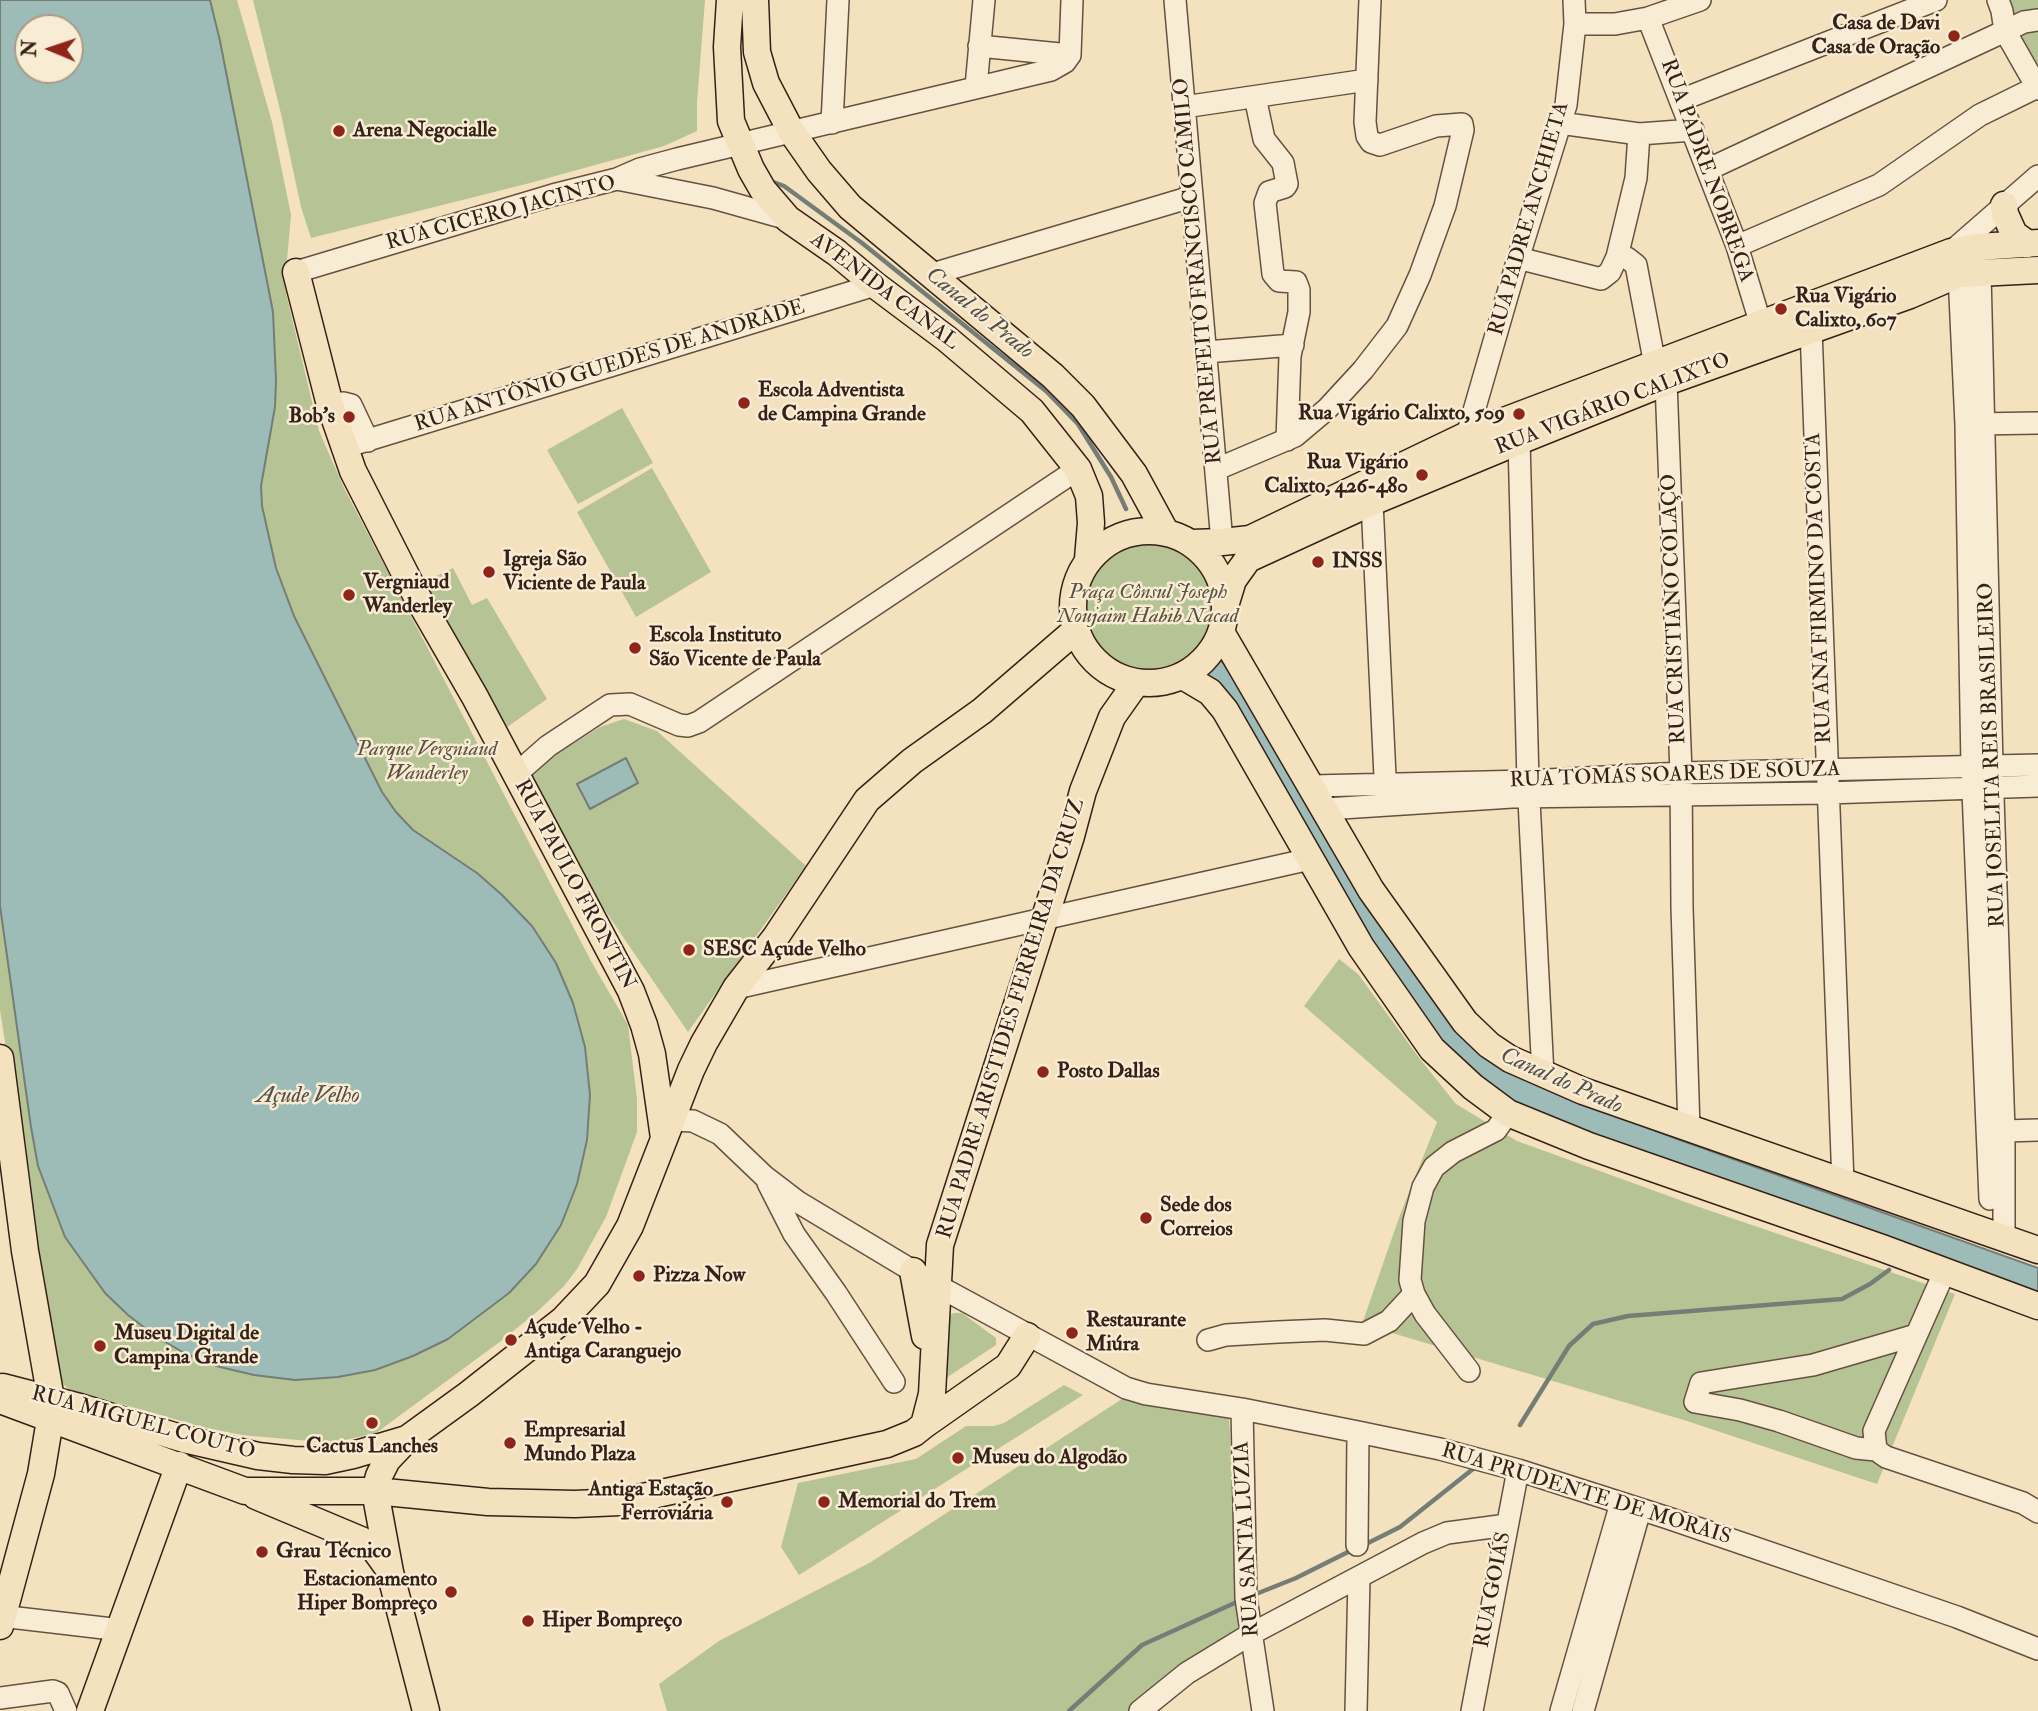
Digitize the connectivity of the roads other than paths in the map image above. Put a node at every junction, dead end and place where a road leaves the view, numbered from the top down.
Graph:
1 (730, 0) edge
2 (755, 0) edge
3 (838, 0) edge
4 (984, 0) edge
5 (1072, 0) edge
6 (1175, 0) edge
7 (1370, 0) edge
8 (1574, 0) edge
9 (1700, 0) edge
10 (1936, 0) edge
11 (1998, 0) edge
12 (1648, 18) junction
13 (2038, 20) edge
14 (1575, 24) junction
15 (2005, 31) junction
16 (979, 46) junction
17 (1070, 55) junction
18 (1367, 80) junction
19 (766, 83) junction
20 (976, 87) junction
21 (2037, 88) edge
22 (727, 95) junction
23 (1255, 97) junction
24 (1681, 100) junction
25 (1184, 107) junction
26 (832, 123) junction
27 (1560, 123) junction
28 (1693, 130) junction
29 (791, 131) junction
30 (1639, 134) junction
31 (739, 144) junction
32 (1709, 169) junction
33 (2038, 176) edge
34 (617, 178) junction
35 (1191, 197) junction
36 (2004, 205) junction
37 (788, 219) junction
38 (2033, 244) edge
39 (1737, 246) junction
40 (1617, 257) junction
41 (1518, 258) junction
42 (1963, 266) junction
43 (2038, 270) edge
44 (296, 272) joint
45 (929, 275) junction
46 (875, 285) junction
47 (1760, 326) junction
48 (1811, 329) junction
49 (1293, 345) junction
50 (1206, 352) junction
51 (1660, 374) junction
52 (2038, 423) edge
53 (1975, 424) junction
54 (1467, 435) junction
55 (1287, 440) junction
56 (1519, 441) junction
57 (356, 444) junction
58 (1078, 469) junction
59 (1217, 469) junction
60 (1372, 502) junction
61 (1165, 531) junction
62 (1192, 542) junction
63 (1223, 542) junction
64 (1088, 559) junction
65 (1223, 619) junction
66 (1076, 630) junction
67 (1183, 676) junction
68 (1136, 682) junction
69 (2038, 765) edge
70 (1826, 771) junction
71 (515, 775) junction
72 (1983, 777) junction
73 (1681, 784) junction
74 (1312, 786) junction
75 (2038, 786) edge
76 (1529, 789) junction
77 (1827, 793) junction
78 (1386, 794) junction
79 (1326, 809) junction
80 (1310, 859) junction
81 (1042, 920) junction
82 (736, 988) junction
83 (0, 1058) edge
84 (1543, 1075) junction
85 (1508, 1113) junction
86 (668, 1129) junction
87 (1689, 1129) junction
88 (2038, 1130) edge
89 (2004, 1131) junction
90 (764, 1176) junction
91 (1843, 1183) junction
92 (1998, 1236) junction
93 (2038, 1250) edge
94 (913, 1271) junction
95 (1944, 1273) junction
96 (938, 1286) junction
97 (1414, 1294) junction
98 (2038, 1306) edge
99 (1916, 1335) junction
100 (1027, 1336) junction
101 (1208, 1340) dead end
102 (933, 1368) junction
103 (1469, 1371) dead end
104 (894, 1382) dead end
105 (0, 1387) edge
106 (0, 1400) edge
107 (1242, 1409) junction
108 (51, 1410) junction
109 (443, 1413) joint
110 (925, 1425) junction
111 (1358, 1432) junction
112 (407, 1439) junction
113 (1875, 1450) junction
114 (179, 1465) junction
115 (1518, 1470) junction
116 (244, 1491) junction
117 (375, 1491) junction
118 (1631, 1506) junction
119 (2038, 1512) edge
120 (1507, 1525) junction
121 (1357, 1545) dead end
122 (390, 1572) junction
123 (1360, 1577) junction
124 (1249, 1616) junction
125 (1, 1620) edge
126 (121, 1630) junction
127 (2038, 1649) edge
128 (0, 1698) edge
129 (66, 1711) edge
130 (90, 1711) edge
131 (426, 1711) edge
132 (1140, 1711) edge
133 (1263, 1711) edge
134 (1356, 1711) edge
135 (1472, 1711) edge
136 (1561, 1711) edge
137 (1583, 1711) edge

1 - 22 main road, AVENIDA CANAL
2 - 19 main road, AVENIDA CANAL
3 - 26 street
4 - 16 street
5 - 17 street
6 - 25 street, RUA PREFEITO FRANCISCO CAMILO
7 - 18 street
8 - 14 street, RUA PADRE ANCHIETA
9 - 12 street
10 - 24 street
11 - 15 street
12 - 14 street
12 - 24 street, RUA PADRE NOBREGA
13 - 15 street
14 - 27 street, RUA PADRE ANCHIETA
15 - 21 street
15 - 32 street
16 - 17 street
16 - 20 street
17 - 20 street
18 - 23 street
18 - 55 street
19 - 22 main road
19 - 29 main road, AVENIDA CANAL
20 - 26 street
21 - 39 street
22 - 31 main road, AVENIDA CANAL
23 - 25 street
23 - 49 street
24 - 28 street, RUA PADRE NOBREGA
25 - 35 street, RUA PREFEITO FRANCISCO CAMILO
26 - 29 street
27 - 30 street
27 - 41 street, RUA PADRE ANCHIETA
28 - 30 street
28 - 32 street, RUA PADRE NOBREGA
29 - 31 street
29 - 45 main road, AVENIDA CANAL
30 - 40 street
31 - 34 street
31 - 37 main road, AVENIDA CANAL
32 - 39 street, RUA PADRE NOBREGA
33 - 36 street
34 - 37 street, RUA CICERO JACINTO
34 - 44 street, RUA CICERO JACINTO
35 - 45 street
35 - 50 street, RUA PREFEITO FRANCISCO CAMILO
36 - 38 main road
36 - 42 street
37 - 46 main road, AVENIDA CANAL
38 - 42 main road, RUA VIGÁRIO CALIXTO
39 - 47 street, RUA PADRE NOBREGA
40 - 41 street
40 - 51 street, RUA CRISTIANO COLAÇO
41 - 54 street, RUA PADRE ANCHIETA
42 - 43 main road, RUA VIGÁRIO CALIXTO
42 - 47 main road, RUA VIGÁRIO CALIXTO
42 - 48 main road, RUA VIGÁRIO CALIXTO
42 - 53 street, RUA JOSELITA REIS BRASILEIRO
44 - 57 main road, RUA PAULO FRONTIN
45 - 61 main road, AVENIDA CANAL
46 - 57 street, RUA ANTÔNIO GUEDES DE ANDRADE
46 - 58 main road, AVENIDA CANAL
47 - 51 main road, RUA VIGÁRIO CALIXTO
48 - 51 main road, RUA VIGÁRIO CALIXTO
48 - 70 street, RUA ANA FIRMINO DA COSTA
49 - 50 street
49 - 55 street
50 - 59 street, RUA PREFEITO FRANCISCO CAMILO
51 - 54 main road, RUA VIGÁRIO CALIXTO
51 - 56 main road, RUA VIGÁRIO CALIXTO
51 - 73 street, RUA CRISTIANO COLAÇO
52 - 53 street
53 - 72 street, RUA JOSELITA REIS BRASILEIRO
54 - 63 main road, RUA VIGÁRIO CALIXTO
55 - 59 street
56 - 60 main road, RUA VIGÁRIO CALIXTO
56 - 76 street
57 - 71 main road, RUA PAULO FRONTIN
58 - 64 main road, AVENIDA CANAL
58 - 71 street
59 - 63 street, RUA PREFEITO FRANCISCO CAMILO
60 - 65 main road, RUA VIGÁRIO CALIXTO
60 - 78 street
61 - 62 main road
61 - 64 main road
62 - 63 main road, RUA VIGÁRIO CALIXTO
62 - 65 main road
64 - 66 main road
65 - 67 main road
65 - 74 main road
66 - 68 main road
66 - 82 main road
67 - 68 main road
67 - 80 main road
68 - 81 main road, RUA PADRE ARISTIDES FERREIRA DA CRUZ
69 - 72 street, RUA TOMÁS SOARES DE SOUZA
70 - 72 street, RUA TOMÁS SOARES DE SOUZA
70 - 73 street, RUA TOMÁS SOARES DE SOUZA
70 - 77 street, RUA ANA FIRMINO DA COSTA
71 - 86 main road, RUA PAULO FRONTIN
72 - 75 street, RUA TOMÁS SOARES DE SOUZA
72 - 77 street, RUA TOMÁS SOARES DE SOUZA
72 - 89 street, RUA JOSELITA REIS BRASILEIRO
72 - 92 street, RUA JOSELITA REIS BRASILEIRO
73 - 76 street, RUA TOMÁS SOARES DE SOUZA
73 - 77 street, RUA TOMÁS SOARES DE SOUZA
73 - 87 street, RUA CRISTIANO COLAÇO
74 - 78 street, RUA TOMÁS SOARES DE SOUZA
74 - 79 main road
76 - 78 street, RUA TOMÁS SOARES DE SOUZA
76 - 84 street
77 - 91 street, RUA ANA FIRMINO DA COSTA
78 - 79 street, RUA TOMÁS SOARES DE SOUZA
79 - 84 main road
80 - 81 street
80 - 85 main road
81 - 82 street
81 - 96 main road, RUA PADRE ARISTIDES FERREIRA DA CRUZ
82 - 86 main road
83 - 108 main road
84 - 87 main road
85 - 95 main road
85 - 97 street
86 - 90 street
86 - 109 main road, RUA PAULO FRONTIN
87 - 91 main road
88 - 89 street
89 - 92 street, RUA JOSELITA REIS BRASILEIRO
90 - 94 street, RUA PRUDENTE DE MORAIS
90 - 104 street
91 - 92 main road
92 - 93 main road
94 - 96 street, RUA PRUDENTE DE MORAIS
94 - 102 main road
95 - 98 main road
95 - 99 street
96 - 100 street, RUA PRUDENTE DE MORAIS
96 - 102 main road, RUA PADRE ARISTIDES FERREIRA DA CRUZ
97 - 101 street
97 - 103 street
99 - 113 street
99 - 113 street
100 - 107 street, RUA PRUDENTE DE MORAIS
100 - 110 main road, RUA MIGUEL COUTO
102 - 110 main road, RUA PADRE ARISTIDES FERREIRA DA CRUZ
105 - 108 main road, RUA MIGUEL COUTO
106 - 108 main road, RUA MIGUEL COUTO
107 - 111 street, RUA PRUDENTE DE MORAIS
107 - 124 street, RUA SANTA LUZIA
108 - 112 main road, RUA MIGUEL COUTO
108 - 114 main road, RUA MIGUEL COUTO
108 - 125 main road
109 - 112 main road, RUA MIGUEL COUTO
110 - 117 main road, RUA MIGUEL COUTO
111 - 115 street, RUA PRUDENTE DE MORAIS
111 - 121 street
112 - 117 main road
113 - 119 street
114 - 116 main road, RUA MIGUEL COUTO
114 - 126 main road
115 - 118 street, RUA PRUDENTE DE MORAIS
115 - 120 street, RUA GOIÁS
116 - 117 main road, RUA MIGUEL COUTO
116 - 122 main road
117 - 122 main road
118 - 127 street, RUA PRUDENTE DE MORAIS
118 - 136 street
118 - 137 street
120 - 123 street
120 - 135 street, RUA GOIÁS
122 - 131 main road
123 - 124 street
123 - 134 street
124 - 132 street
124 - 133 street, RUA SANTA LUZIA
125 - 126 street
126 - 130 main road
128 - 129 street

